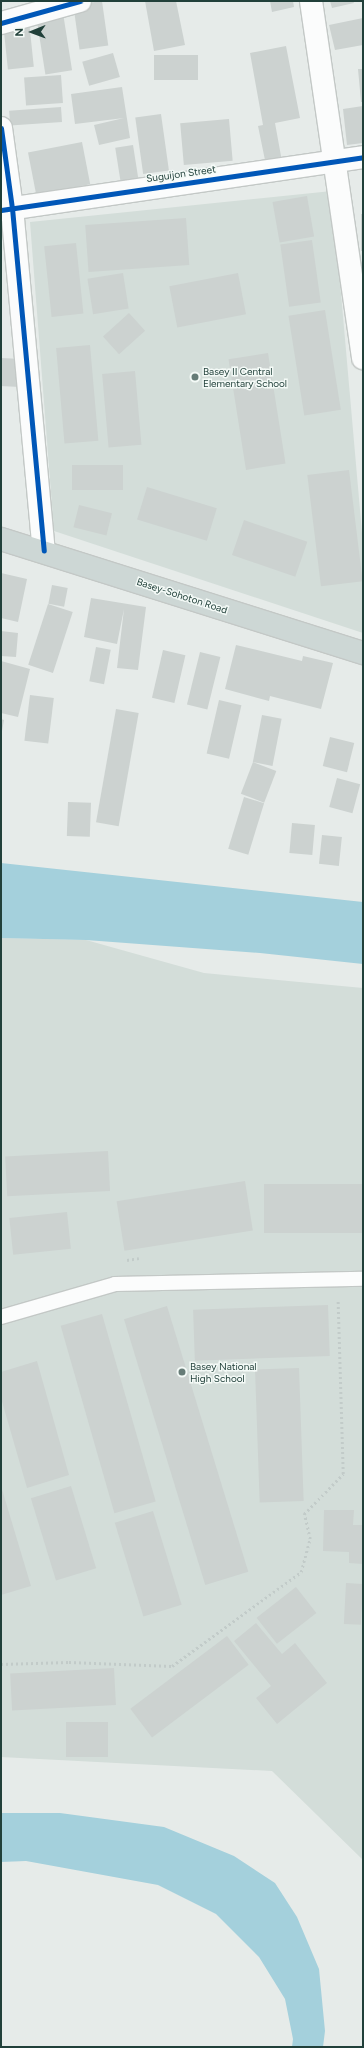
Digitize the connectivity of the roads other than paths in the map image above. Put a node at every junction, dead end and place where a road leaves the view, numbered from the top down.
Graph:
1 (80, 1) edge
2 (311, 1) edge
3 (1, 23) edge
4 (1, 128) edge
5 (363, 157) edge
6 (336, 161) junction
7 (6, 209) edge
8 (363, 358) edge
9 (1, 539) edge
10 (44, 552) junction
11 (363, 653) edge
12 (363, 1279) edge
13 (1, 1317) edge

1 - 3 street
2 - 6 street
4 - 7 street
5 - 6 street, Suguijon Street
6 - 7 street, Suguijon Street
6 - 8 street
7 - 10 street
9 - 10 main road, Basey-Sohoton Road
10 - 11 main road, Basey-Sohoton Road
12 - 13 lane

